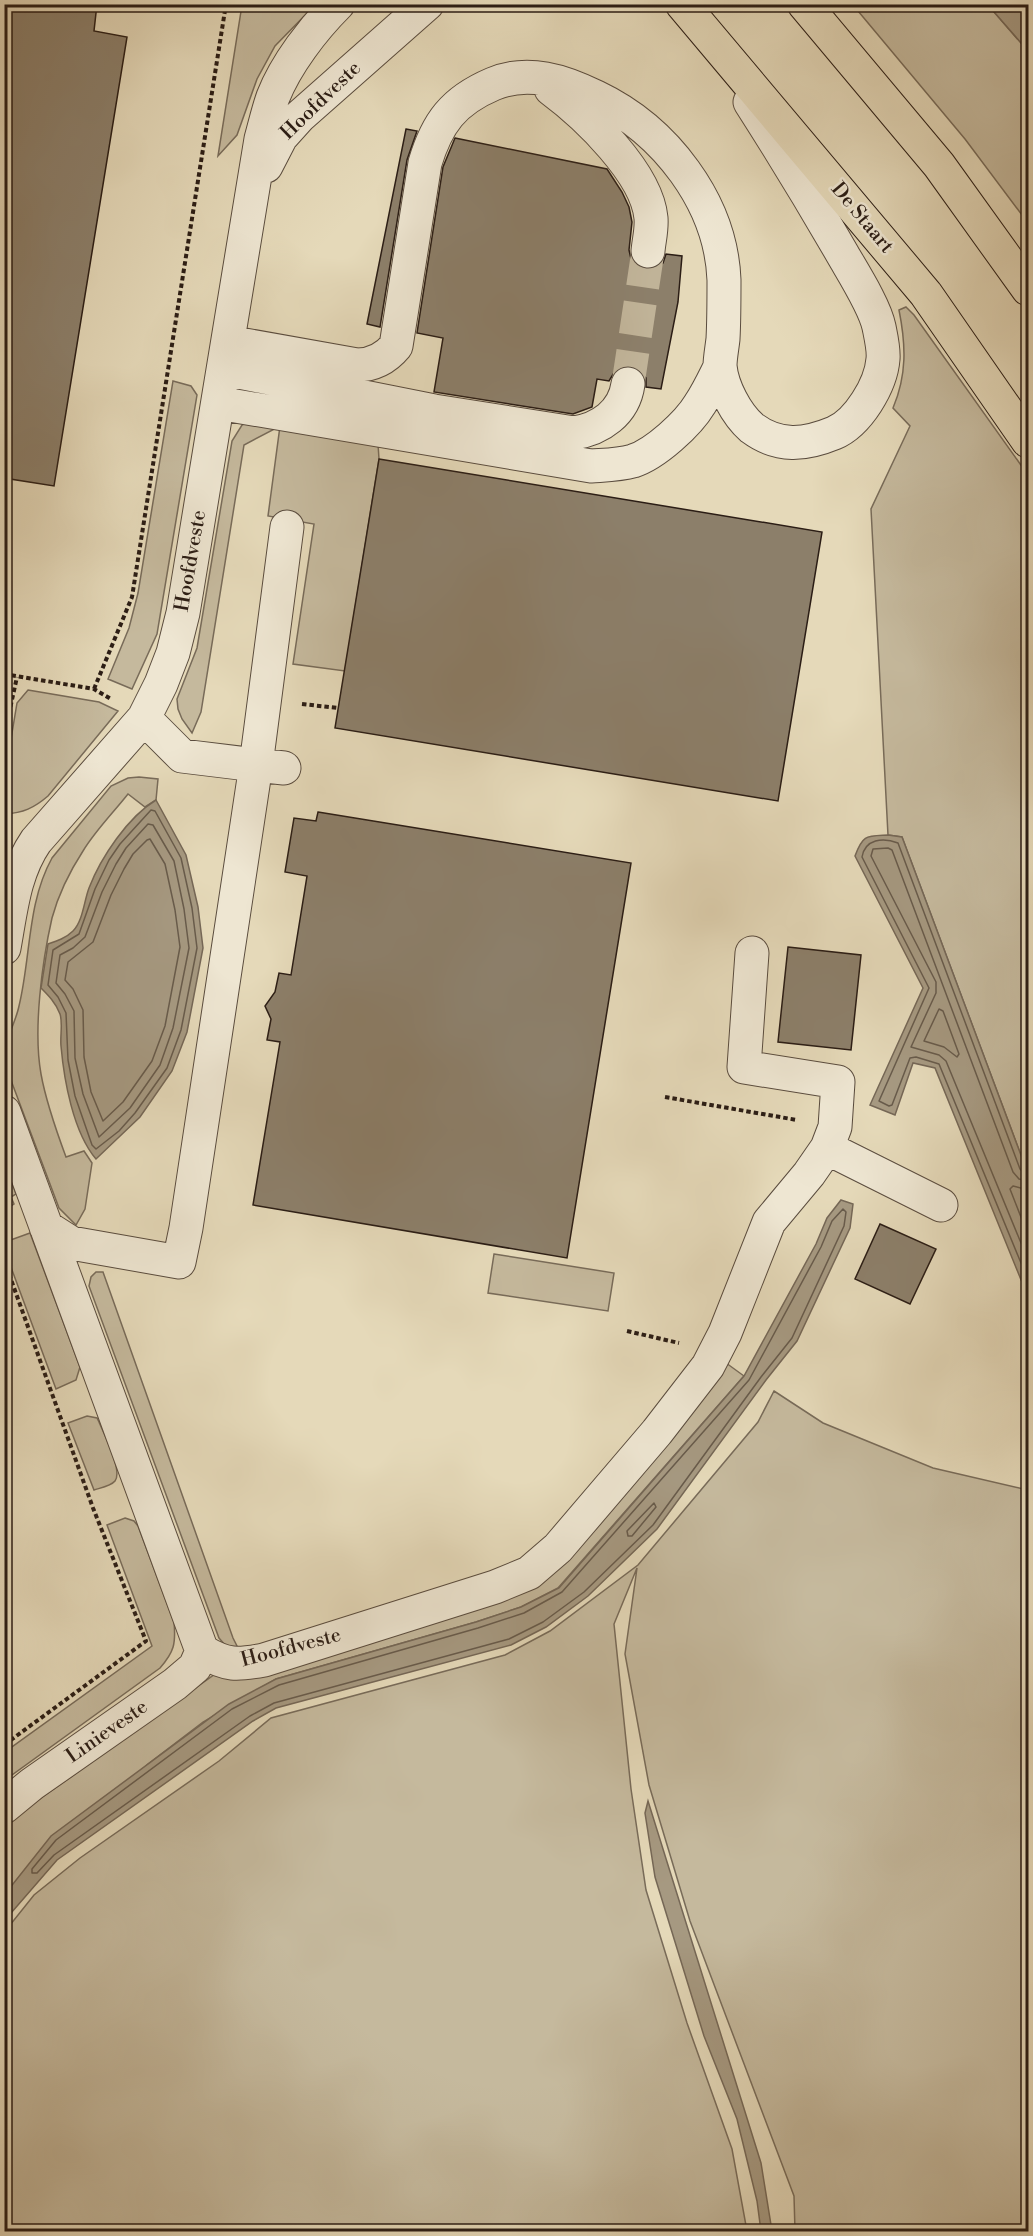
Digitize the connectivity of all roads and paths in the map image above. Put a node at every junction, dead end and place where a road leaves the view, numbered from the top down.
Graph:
1 (226, 4) edge
2 (338, 4) edge
3 (427, 4) edge
4 (804, 4) edge
5 (692, 16) edge
6 (536, 77) junction
7 (247, 219) junction
8 (648, 251) tunnel mouth
9 (1029, 289) edge
10 (396, 346) junction
11 (226, 356) junction
12 (720, 367) junction
13 (628, 384) tunnel mouth
14 (218, 403) junction
15 (434, 411) junction
16 (1029, 441) edge
17 (287, 526) dead end
18 (4, 674) edge
19 (17, 677) junction
20 (144, 718) junction
21 (4, 736) edge
22 (270, 766) junction
23 (15, 850) edge
24 (4, 948) edge
25 (752, 953) dead end
26 (665, 1097) dead end
27 (4, 1112) edge
28 (831, 1137) junction
29 (941, 1205) dead end
30 (46, 1227) junction
31 (4, 1260) edge
32 (627, 1331) dead end
33 (708, 1366) junction
34 (202, 1652) junction
35 (4, 1744) edge
36 (4, 1807) edge

1 - 19 path
2 - 7 street, Hoofdveste
3 - 7 street, Hoofdveste
4 - 9 main road
5 - 12 street
5 - 16 main road, De Staart
6 - 8 street
6 - 10 street
6 - 12 street
7 - 11 street, Hoofdveste
10 - 11 street
10 - 15 street
11 - 14 street, Hoofdveste
11 - 15 street
12 - 14 street
13 - 15 street
14 - 20 street, Hoofdveste
17 - 22 street
18 - 19 path
19 - 21 path
20 - 22 street
20 - 23 street, Hoofdveste
22 - 30 street
23 - 24 street, Hoofdveste
25 - 28 street
26 - 28 path
27 - 30 street
28 - 29 street
28 - 33 street, Hoofdveste
30 - 34 street
31 - 35 path
32 - 33 path
33 - 34 street, Hoofdveste
34 - 36 street, Linieveste

